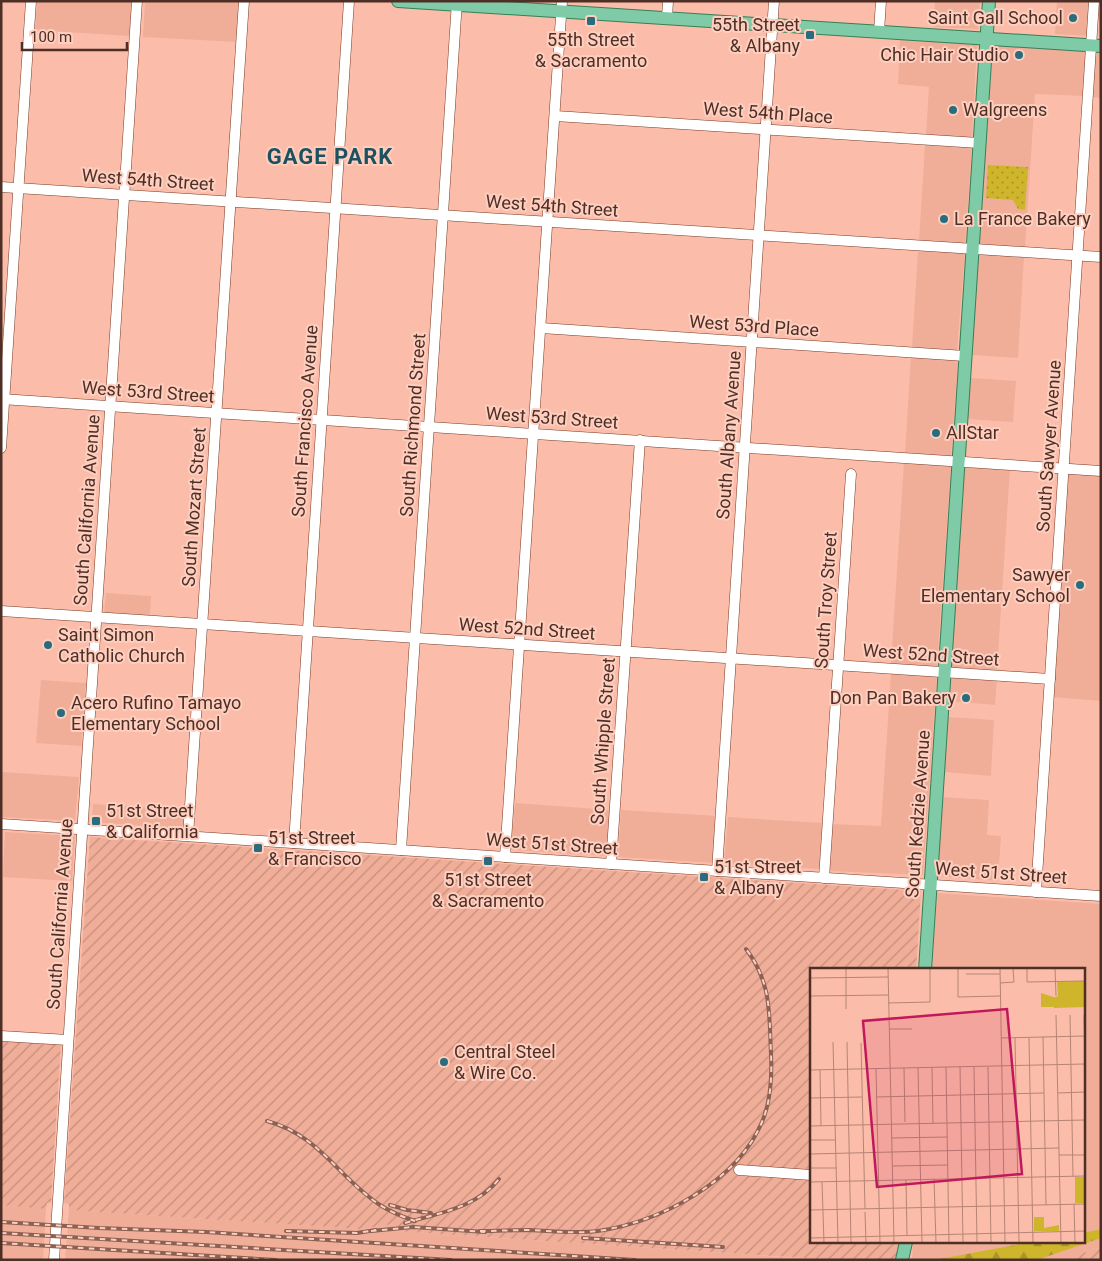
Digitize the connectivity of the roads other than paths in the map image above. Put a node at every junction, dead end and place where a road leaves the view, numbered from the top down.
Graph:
1 (31, 1) edge
2 (137, 1) edge
3 (244, 1) edge
4 (349, 1) edge
5 (398, 1) edge
6 (668, 1) edge
7 (774, 1) edge
8 (881, 1) edge
9 (988, 1) edge
10 (1094, 1) edge
11 (457, 3) edge
12 (562, 6) edge
13 (666, 18) junction
14 (773, 25) junction
15 (879, 32) junction
16 (986, 39) junction
17 (1096, 46) edge
18 (555, 116) junction
19 (766, 129) junction
20 (979, 143) junction
21 (1, 187) edge
22 (19, 188) junction
23 (124, 195) junction
24 (230, 202) junction
25 (336, 208) junction
26 (443, 215) junction
27 (548, 222) junction
28 (759, 235) junction
29 (972, 249) junction
30 (1078, 256) junction
31 (1101, 258) edge
32 (541, 328) junction
33 (752, 342) junction
34 (965, 356) junction
35 (3, 399) edge
36 (110, 406) junction
37 (216, 413) junction
38 (322, 420) junction
39 (429, 427) junction
40 (534, 434) junction
41 (640, 440) junction
42 (745, 447) junction
43 (1, 448) edge
44 (958, 461) junction
45 (1064, 468) junction
46 (1101, 471) edge
47 (851, 474) dead end
48 (1, 611) edge
49 (96, 617) junction
50 (202, 624) junction
51 (308, 631) junction
52 (415, 638) junction
53 (520, 645) junction
54 (626, 652) junction
55 (731, 659) junction
56 (837, 666) junction
57 (944, 673) junction
58 (1050, 679) junction
59 (1, 824) edge
60 (82, 829) junction
61 (188, 836) junction
62 (294, 843) junction
63 (401, 850) junction
64 (505, 857) junction
65 (611, 864) junction
66 (717, 871) junction
67 (824, 878) junction
68 (931, 885) junction
69 (1036, 892) junction
70 (1101, 896) edge
71 (925, 968) edge
72 (1, 1036) edge
73 (68, 1040) junction
74 (739, 1170) dead end
75 (810, 1175) edge
76 (54, 1260) edge

1 - 22 street
2 - 23 street, South California Avenue
3 - 24 street, South Mozart Street
4 - 25 street, South Francisco Avenue
5 - 11 main road
6 - 13 street
7 - 14 street, South Albany Avenue
8 - 15 street
9 - 16 main road, South Kedzie Avenue
10 - 17 street, South Sawyer Avenue
11 - 12 main road
11 - 26 street, South Richmond Street
12 - 13 main road
12 - 18 street
13 - 14 main road
14 - 15 main road
14 - 19 street, South Albany Avenue
15 - 16 main road
16 - 17 main road
16 - 20 main road, South Kedzie Avenue
17 - 30 street, South Sawyer Avenue
18 - 19 street, West 54th Place
18 - 27 street
19 - 20 street, West 54th Place
19 - 28 street, South Albany Avenue
20 - 29 main road, South Kedzie Avenue
21 - 22 street, West 54th Street
22 - 23 street, West 54th Street
22 - 35 street
23 - 24 street, West 54th Street
23 - 36 street, South California Avenue
24 - 25 street, West 54th Street
24 - 37 street, South Mozart Street
25 - 26 street, West 54th Street
25 - 38 street, South Francisco Avenue
26 - 27 street, West 54th Street
26 - 39 street, South Richmond Street
27 - 28 street, West 54th Street
27 - 32 street
28 - 29 street, West 54th Street
28 - 33 street, South Albany Avenue
29 - 30 street, West 54th Street
29 - 34 main road, South Kedzie Avenue
30 - 31 street, West 54th Street
30 - 45 street, South Sawyer Avenue
32 - 33 street, West 53rd Place
32 - 40 street
33 - 34 street, West 53rd Place
33 - 42 street, South Albany Avenue
34 - 44 main road, South Kedzie Avenue
35 - 36 street, West 53rd Street
35 - 43 street
36 - 37 street, West 53rd Street
36 - 49 street, South California Avenue
37 - 38 street, West 53rd Street
37 - 50 street, South Mozart Street
38 - 39 street, West 53rd Street
38 - 51 street, South Francisco Avenue
39 - 40 street, West 53rd Street
39 - 52 street, South Richmond Street
40 - 41 street, West 53rd Street
40 - 53 street
41 - 42 street, West 53rd Street
41 - 54 street, South Whipple Street
42 - 44 street, West 53rd Street
42 - 55 street, South Albany Avenue
44 - 45 street, West 53rd Street
44 - 57 main road, South Kedzie Avenue
45 - 46 street, West 53rd Street
45 - 58 street, South Sawyer Avenue
47 - 56 street, South Troy Street
48 - 49 street, West 52nd Street
49 - 50 street, West 52nd Street
49 - 60 street, South California Avenue
50 - 51 street, West 52nd Street
50 - 61 street, South Mozart Street
51 - 52 street, West 52nd Street
51 - 62 street, South Francisco Avenue
52 - 53 street, West 52nd Street
52 - 63 street, South Richmond Street
53 - 54 street, West 52nd Street
53 - 64 street
54 - 55 street, West 52nd Street
54 - 65 street, South Whipple Street
55 - 56 street, West 52nd Street
55 - 66 street, South Albany Avenue
56 - 57 street, West 52nd Street
56 - 67 street, South Troy Street
57 - 58 street, West 52nd Street
57 - 68 main road, South Kedzie Avenue
58 - 69 street, South Sawyer Avenue
59 - 60 street, West 51st Street
60 - 61 street, West 51st Street
60 - 73 street, South California Avenue
61 - 62 street, West 51st Street
62 - 63 street, West 51st Street
63 - 64 street, West 51st Street
64 - 65 street, West 51st Street
65 - 66 street, West 51st Street
66 - 67 street, West 51st Street
67 - 68 street, West 51st Street
68 - 69 street, West 51st Street
68 - 71 main road, South Kedzie Avenue
69 - 70 street, West 51st Street
72 - 73 street
73 - 76 street, South California Avenue
74 - 75 street

